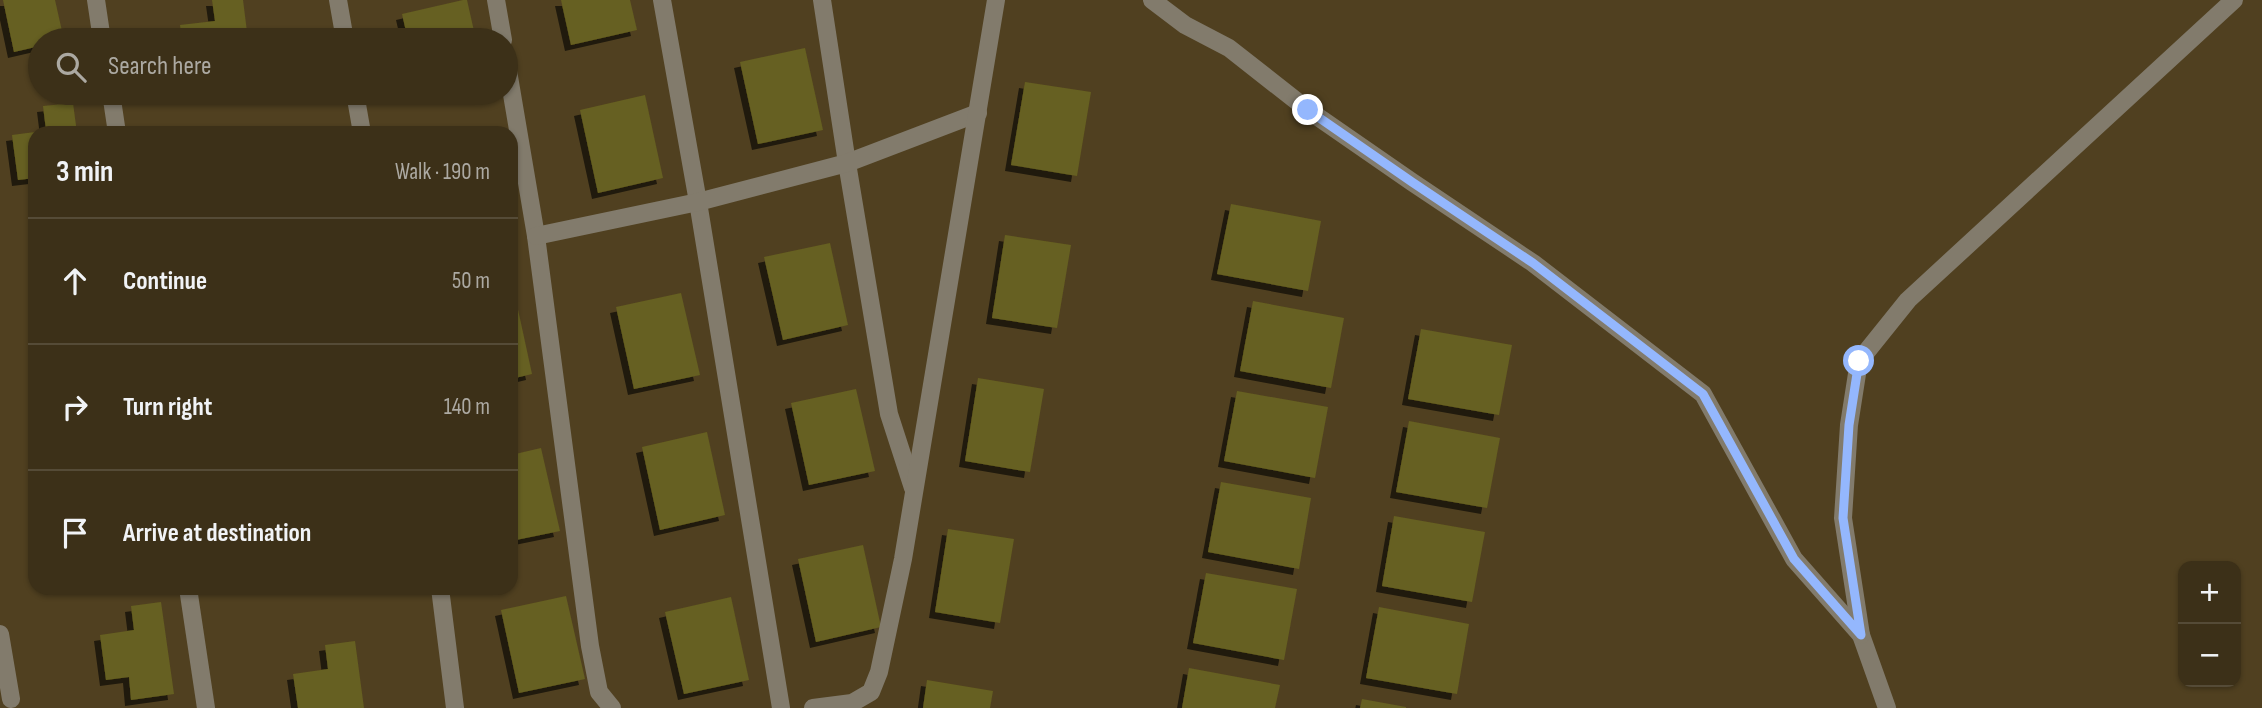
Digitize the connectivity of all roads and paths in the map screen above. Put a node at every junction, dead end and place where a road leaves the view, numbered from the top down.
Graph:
1 (96, 0) edge
2 (338, 0) edge
3 (496, 0) edge
4 (662, 0) edge
5 (822, 0) edge
6 (996, 0) edge
7 (1152, 0) edge
8 (2234, 0) edge
9 (100, 28) edge
10 (343, 28) edge
11 (500, 28) edge
12 (113, 105) edge
13 (357, 105) edge
14 (514, 105) edge
15 (978, 113) junction
16 (116, 126) edge
17 (361, 126) edge
18 (517, 126) edge
19 (518, 130) edge
20 (847, 163) junction
21 (698, 202) junction
22 (536, 236) junction
23 (914, 492) junction
24 (189, 595) edge
25 (441, 595) edge
26 (0, 634) edge
27 (1861, 635) junction
28 (10, 699) dead end
29 (206, 708) edge
30 (455, 708) edge
31 (612, 708) edge
32 (781, 708) edge
33 (813, 708) edge
34 (1887, 708) edge

1 - 9 street
2 - 10 street
3 - 11 street
4 - 21 street
5 - 20 street
6 - 15 street
7 - 27 street
8 - 27 street
12 - 16 street
13 - 17 street
14 - 18 street
15 - 20 street
15 - 23 street
19 - 22 street
20 - 21 street
20 - 23 street
21 - 22 street
21 - 32 street
22 - 31 street
23 - 33 street
24 - 29 street
25 - 30 street
26 - 28 street
27 - 34 street

